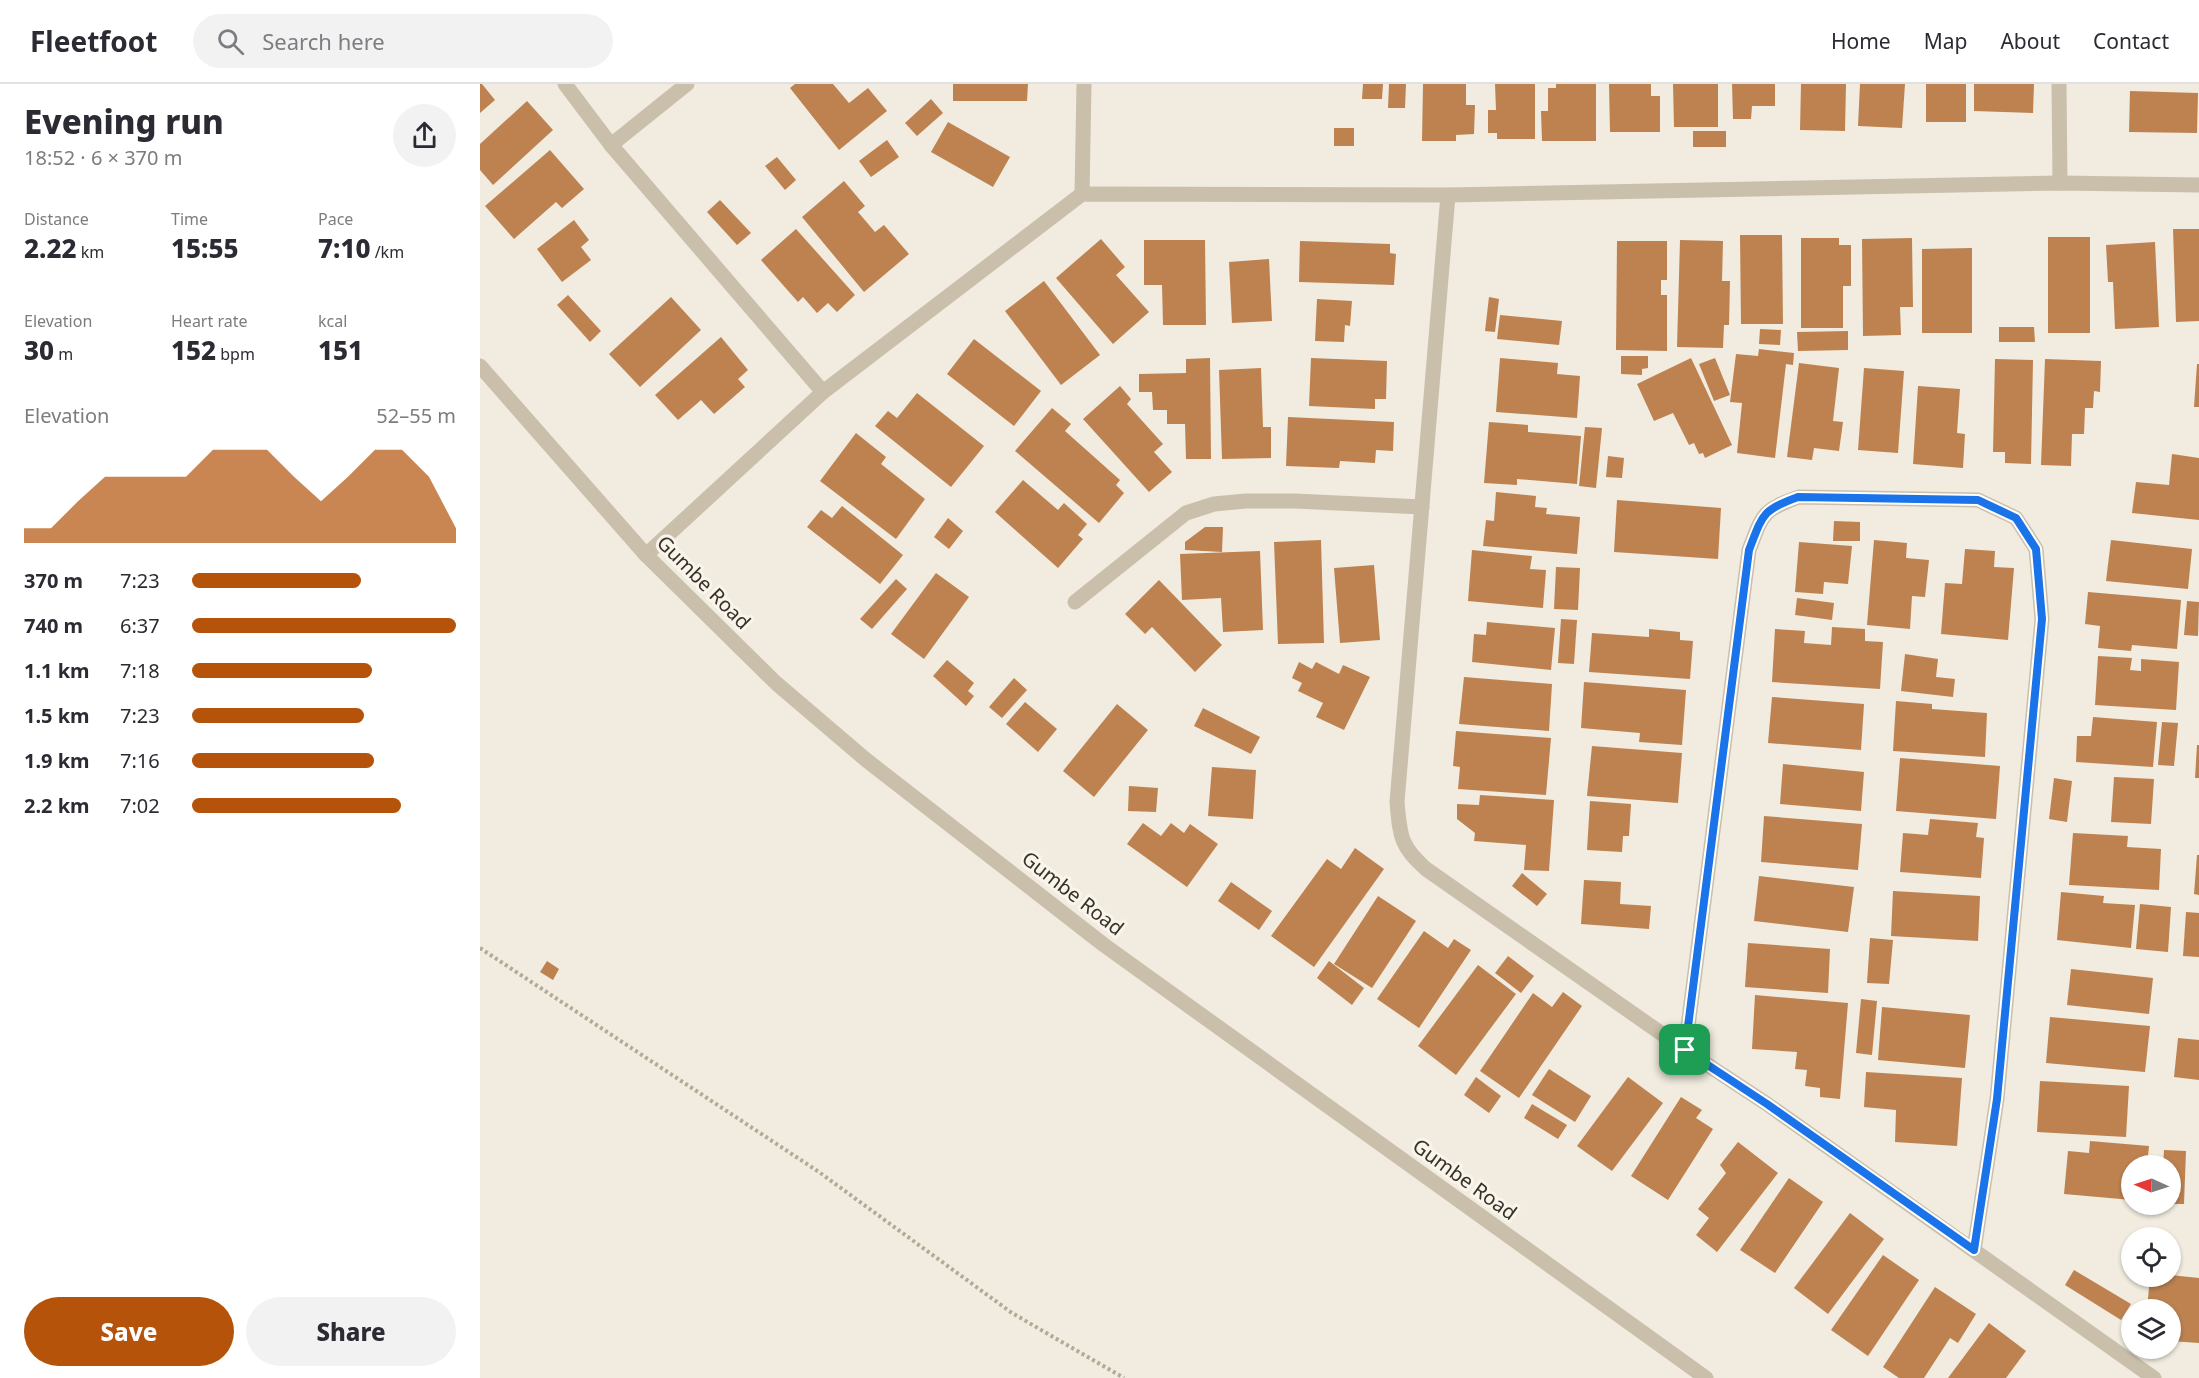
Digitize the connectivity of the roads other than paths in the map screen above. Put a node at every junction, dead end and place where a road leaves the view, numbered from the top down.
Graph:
1 (565, 84) edge
2 (687, 84) edge
3 (1084, 84) edge
4 (2059, 84) edge
5 (611, 145) junction
6 (2060, 183) junction
7 (2199, 185) edge
8 (1082, 194) junction
9 (1448, 195) junction
10 (480, 366) edge
11 (823, 392) junction
12 (1422, 507) junction
13 (646, 555) junction
14 (1076, 602) dead end
15 (1685, 1050) junction
16 (1974, 1250) junction
17 (1706, 1378) edge
18 (2154, 1378) edge

1 - 5 street
2 - 5 street
3 - 8 street
4 - 6 street
5 - 11 street
6 - 7 street
6 - 9 street
8 - 9 street
8 - 11 street
9 - 12 street
10 - 13 street, Gumbe Road
11 - 13 street
12 - 14 street
12 - 15 street
13 - 17 street, Gumbe Road
15 - 16 street
15 - 16 street
16 - 18 street

